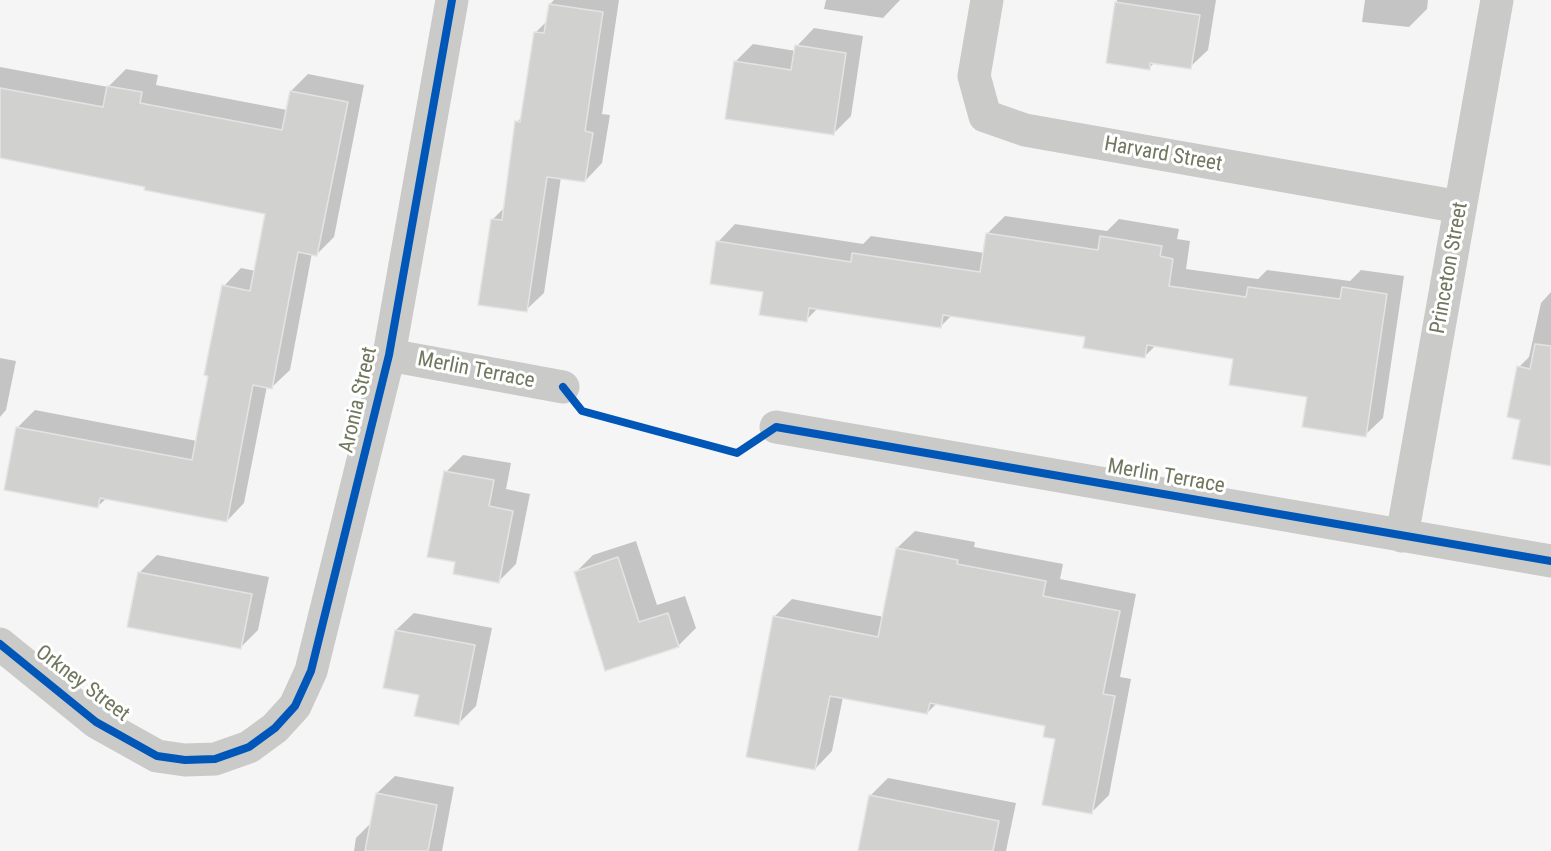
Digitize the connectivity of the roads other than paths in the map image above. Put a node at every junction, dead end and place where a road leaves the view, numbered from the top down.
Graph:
1 (987, 0) edge
2 (1497, 0) edge
3 (444, 1) edge
4 (1461, 207) junction
5 (389, 355) junction
6 (563, 387) dead end
7 (776, 427) dead end
8 (1402, 536) junction
9 (1551, 561) edge
10 (0, 644) edge
11 (215, 759) joint

1 - 4 street, Harvard Street
2 - 4 street, Princeton Street
3 - 5 street, Aronia Street
4 - 8 street, Princeton Street
5 - 6 street, Merlin Terrace
5 - 11 street, Aronia Street
7 - 8 street, Merlin Terrace
8 - 9 street, Merlin Terrace
10 - 11 street, Orkney Street

